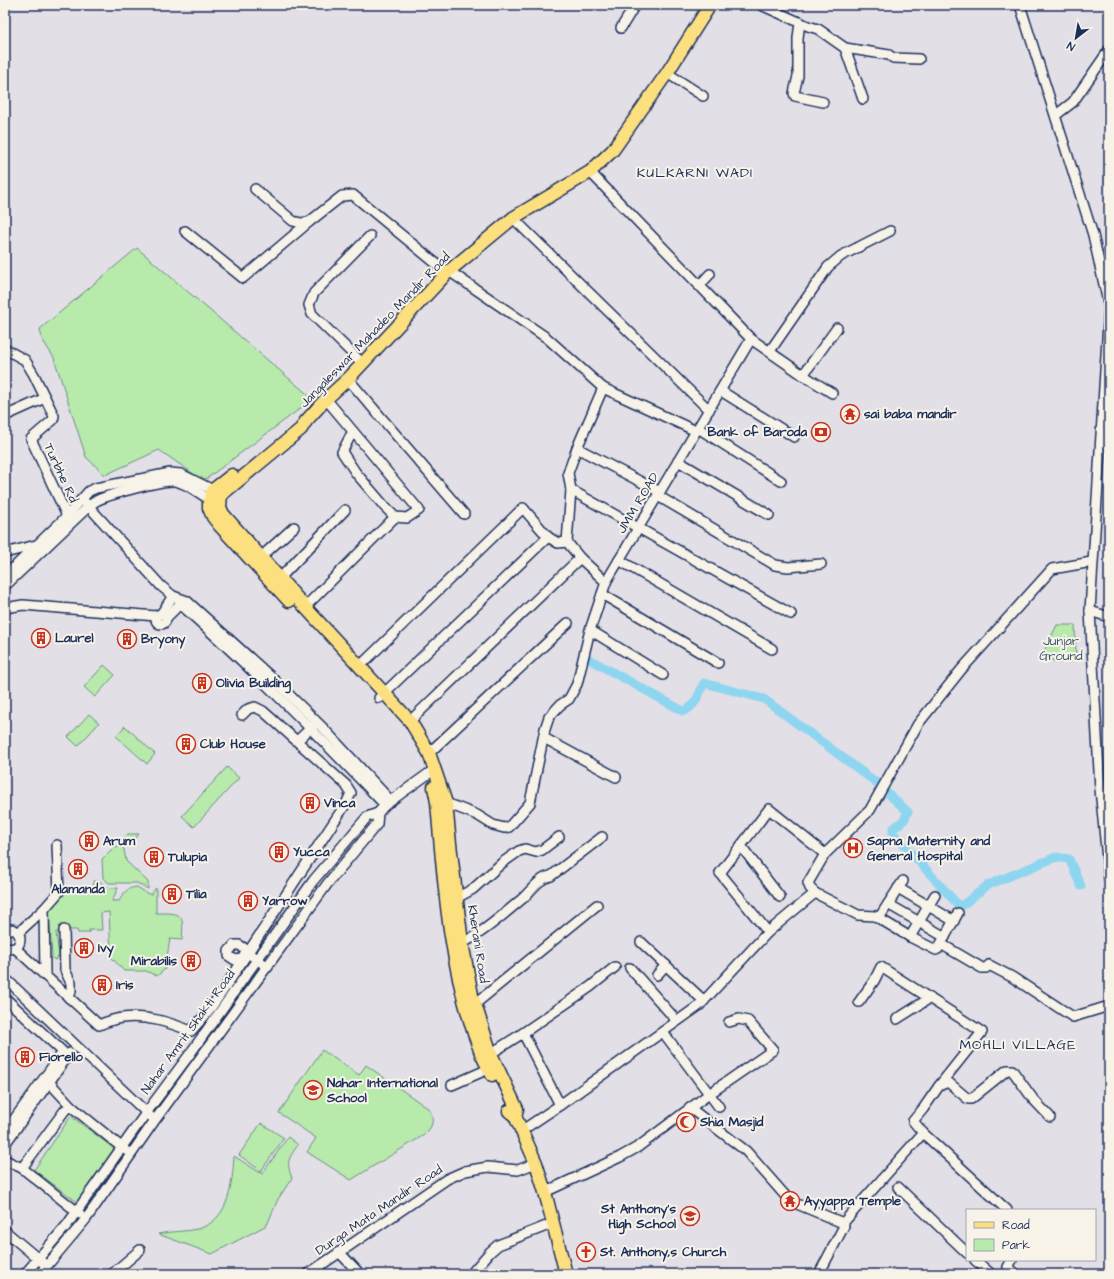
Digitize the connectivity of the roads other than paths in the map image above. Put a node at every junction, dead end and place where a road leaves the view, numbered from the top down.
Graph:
1 (635, 5) edge
2 (710, 5) edge
3 (761, 5) edge
4 (1020, 5) edge
5 (800, 22) junction
6 (621, 28) dead end
7 (845, 48) junction
8 (1109, 50) edge
9 (919, 59) dead end
10 (667, 73) junction
11 (703, 96) dead end
12 (864, 99) dead end
13 (823, 102) dead end
14 (1056, 115) junction
15 (590, 172) junction
16 (255, 189) dead end
17 (513, 218) junction
18 (309, 222) junction
19 (185, 231) dead end
20 (890, 231) dead end
21 (370, 236) dead end
22 (449, 271) junction
23 (710, 274) dead end
24 (699, 286) junction
25 (837, 328) dead end
26 (751, 339) junction
27 (5, 349) edge
28 (770, 351) junction
29 (362, 363) junction
30 (803, 375) junction
31 (348, 379) junction
32 (603, 388) junction
33 (721, 391) junction
34 (832, 393) dead end
35 (45, 398) junction
36 (326, 399) junction
37 (709, 410) junction
38 (5, 416) edge
39 (697, 430) junction
40 (353, 431) junction
41 (794, 437) dead end
42 (577, 448) junction
43 (678, 461) junction
44 (781, 481) dead end
45 (571, 490) junction
46 (659, 494) junction
47 (215, 495) junction
48 (82, 499) junction
49 (88, 507) junction
50 (345, 510) dead end
51 (464, 514) dead end
52 (769, 515) dead end
53 (67, 516) junction
54 (395, 516) junction
55 (294, 527) dead end
56 (638, 528) junction
57 (548, 537) junction
58 (567, 542) junction
59 (38, 545) junction
60 (5, 553) edge
61 (261, 557) junction
62 (580, 558) junction
63 (619, 560) junction
64 (1092, 562) junction
65 (821, 564) dead end
66 (5, 576) edge
67 (280, 578) junction
68 (606, 582) junction
69 (5, 586) edge
70 (602, 594) junction
71 (177, 600) junction
72 (305, 607) junction
73 (5, 608) edge
74 (1090, 611) junction
75 (791, 614) dead end
76 (1109, 617) edge
77 (568, 623) dead end
78 (590, 630) junction
79 (772, 649) dead end
80 (718, 663) dead end
81 (360, 666) junction
82 (663, 675) dead end
83 (382, 695) junction
84 (242, 716) dead end
85 (410, 722) junction
86 (314, 725) junction
87 (317, 735) junction
88 (544, 738) junction
89 (297, 741) junction
90 (305, 748) junction
91 (429, 753) junction
92 (433, 771) junction
93 (616, 777) dead end
94 (1105, 789) edge
95 (442, 802) junction
96 (385, 806) junction
97 (559, 837) dead end
98 (602, 837) dead end
99 (57, 845) dead end
100 (741, 846) junction
101 (825, 854) junction
102 (1109, 879) edge
103 (815, 893) junction
104 (935, 895) dead end
105 (457, 897) junction
106 (780, 897) dead end
107 (446, 904) junction
108 (888, 904) junction
109 (597, 905) dead end
110 (929, 907) junction
111 (44, 909) junction
112 (879, 918) junction
113 (919, 921) junction
114 (5, 930) edge
115 (64, 930) dead end
116 (768, 932) junction
117 (18, 933) junction
118 (910, 937) junction
119 (943, 940) junction
120 (641, 942) dead end
121 (458, 945) junction
122 (9, 949) edge
123 (245, 955) junction
124 (255, 962) junction
125 (666, 966) junction
126 (268, 967) junction
127 (615, 967) dead end
128 (630, 968) dead end
129 (45, 975) junction
130 (657, 975) dead end
131 (5, 978) edge
132 (706, 989) dead end
133 (5, 998) edge
134 (69, 998) junction
135 (930, 998) junction
136 (701, 999) junction
137 (859, 1002) dead end
138 (475, 1004) junction
139 (1109, 1006) edge
140 (687, 1010) dead end
141 (897, 1019) dead end
142 (677, 1021) junction
143 (729, 1022) dead end
144 (663, 1032) junction
145 (524, 1033) junction
146 (70, 1053) dead end
147 (487, 1056) junction
148 (493, 1068) junction
149 (49, 1082) junction
150 (452, 1085) dead end
151 (939, 1086) junction
152 (709, 1094) junction
153 (560, 1105) junction
154 (719, 1107) dead end
155 (72, 1108) junction
156 (690, 1108) junction
157 (146, 1112) junction
158 (1050, 1117) dead end
159 (155, 1120) junction
160 (521, 1131) junction
161 (5, 1132) edge
162 (923, 1133) junction
163 (5, 1144) edge
164 (121, 1148) junction
165 (131, 1154) junction
166 (5, 1160) edge
167 (536, 1163) junction
168 (22, 1168) junction
169 (898, 1187) dead end
170 (546, 1192) junction
171 (88, 1195) junction
172 (98, 1201) junction
173 (1007, 1209) edge
174 (76, 1211) junction
175 (86, 1219) junction
176 (554, 1223) junction
177 (843, 1223) junction
178 (5, 1231) edge
179 (140, 1250) dead end
180 (339, 1252) junction
181 (966, 1252) edge
182 (38, 1258) junction
183 (976, 1261) edge
184 (47, 1266) junction
185 (1008, 1267) edge
186 (25, 1274) edge
187 (40, 1274) edge
188 (112, 1274) edge
189 (308, 1274) edge
190 (360, 1274) edge
191 (471, 1274) edge
192 (566, 1274) edge
193 (819, 1274) edge
194 (991, 1274) edge
195 (1016, 1274) edge

1 - 6 street
2 - 10 main road, Jangaleswar Mahadeo Mandir Road
3 - 5 street
4 - 14 street
5 - 7 street
5 - 13 street
7 - 9 street
7 - 12 street
8 - 14 street
10 - 11 street
10 - 15 main road, Jangaleswar Mahadeo Mandir Road
14 - 64 street
15 - 17 main road, Jangaleswar Mahadeo Mandir Road
15 - 24 street
16 - 18 street
17 - 22 main road, Jangaleswar Mahadeo Mandir Road
17 - 37 street
18 - 19 street
18 - 22 street
20 - 28 street
21 - 29 street
22 - 29 main road, Jangaleswar Mahadeo Mandir Road
22 - 32 street
23 - 24 street
24 - 26 street
25 - 30 street
26 - 28 street
26 - 33 street, JMM ROAD
27 - 35 street, Turbhe Rd
28 - 30 street
29 - 31 main road, Jangaleswar Mahadeo Mandir Road
30 - 34 street
31 - 36 main road, Jangaleswar Mahadeo Mandir Road
31 - 51 street
32 - 39 street
32 - 42 street
33 - 37 street, JMM ROAD
33 - 41 street
35 - 38 street
35 - 53 street, Turbhe Rd
36 - 40 street
36 - 47 main road, Jangaleswar Mahadeo Mandir Road
37 - 39 street, JMM ROAD
39 - 43 street, JMM ROAD
39 - 44 street
40 - 54 street
40 - 54 street
42 - 45 street
42 - 46 street
43 - 46 street, JMM ROAD
43 - 52 street
45 - 56 street
45 - 58 street
46 - 56 street, JMM ROAD
46 - 65 street
47 - 48 street
47 - 49 street
47 - 61 main road
47 - 83 main road
48 - 49 street
48 - 53 street
49 - 69 street
49 - 71 street
50 - 67 street
53 - 59 street
54 - 72 street
55 - 61 street
56 - 63 street, JMM ROAD
56 - 75 street
57 - 58 street
57 - 81 street
57 - 83 street
58 - 62 street
59 - 60 street
59 - 66 street
61 - 67 main road
62 - 68 street
62 - 85 street
63 - 68 street, JMM ROAD
63 - 79 street
64 - 74 street
64 - 101 street
67 - 72 main road
68 - 70 street, JMM ROAD
70 - 78 street, JMM ROAD
70 - 80 street
71 - 73 street
71 - 86 street
72 - 81 main road
74 - 76 street
74 - 94 street
77 - 91 street
78 - 82 street
78 - 88 street, JMM ROAD
81 - 83 main road
83 - 85 main road
83 - 92 main road
84 - 89 street
85 - 91 main road
86 - 87 street
86 - 89 street
86 - 96 street
87 - 90 street
87 - 96 street
88 - 93 street
88 - 95 street, JMM ROAD
89 - 90 street
90 - 123 street
91 - 92 main road
92 - 95 main road, Kherani Road
92 - 96 street, Nahar Amrit Shakti Road
94 - 102 street
95 - 105 main road, Kherani Road
95 - 107 main road, Kherani Road
96 - 124 street, Nahar Amrit Shakti Road
96 - 126 street, Nahar Amrit Shakti Road
97 - 105 street
98 - 121 street
99 - 111 street
100 - 101 street
100 - 106 street
100 - 116 street
101 - 103 street
103 - 112 street
103 - 116 street
104 - 110 street
105 - 107 street
105 - 121 main road, Kherani Road
107 - 121 main road, Kherani Road
108 - 110 street
108 - 112 street
108 - 113 street
109 - 138 street
110 - 113 street
110 - 119 street
111 - 117 street
111 - 129 street
112 - 118 street
113 - 118 street
113 - 119 street
114 - 117 street
115 - 134 street
116 - 136 street
117 - 122 street
118 - 119 street
119 - 139 street
120 - 125 street
121 - 138 main road, Kherani Road
121 - 147 main road, Kherani Road
122 - 129 street
123 - 124 street
123 - 134 street
124 - 126 street
124 - 157 street, Nahar Amrit Shakti Road
125 - 130 street
125 - 136 street
126 - 159 street, Nahar Amrit Shakti Road
127 - 145 street
128 - 142 street
129 - 134 street
131 - 157 street
132 - 136 street
133 - 161 street
135 - 137 street
135 - 141 street
135 - 151 street
136 - 140 street
136 - 142 street
138 - 147 main road, Kherani Road
142 - 144 street
143 - 152 street
144 - 152 street
144 - 153 street
145 - 147 street
145 - 153 street
146 - 149 street
147 - 148 main road, Kherani Road
148 - 150 street
148 - 160 main road, Kherani Road
149 - 155 street
149 - 163 street
151 - 158 street
151 - 162 street
152 - 154 street
152 - 156 street
153 - 160 street
155 - 164 street
155 - 168 street
156 - 170 street
156 - 177 street
157 - 159 street
157 - 164 street, Nahar Amrit Shakti Road
159 - 165 street, Nahar Amrit Shakti Road
160 - 167 main road, Kherani Road
162 - 173 street
162 - 177 street
164 - 165 street
164 - 171 street, Nahar Amrit Shakti Road
165 - 172 street, Nahar Amrit Shakti Road
166 - 168 street
167 - 170 main road, Kherani Road
167 - 180 street, Durga Mata Mandir Road
168 - 174 street
169 - 181 street
170 - 176 main road, Kherani Road
171 - 172 street
171 - 174 street, Nahar Amrit Shakti Road
172 - 175 street, Nahar Amrit Shakti Road
174 - 175 street
174 - 182 street, Nahar Amrit Shakti Road
175 - 184 street, Nahar Amrit Shakti Road
176 - 191 street
176 - 192 main road, Kherani Road
177 - 193 street
178 - 182 street
179 - 188 street
180 - 189 street, Durga Mata Mandir Road
180 - 190 street
182 - 184 street
182 - 186 street, Nahar Amrit Shakti Road
183 - 194 street
184 - 187 street, Nahar Amrit Shakti Road
185 - 195 street

